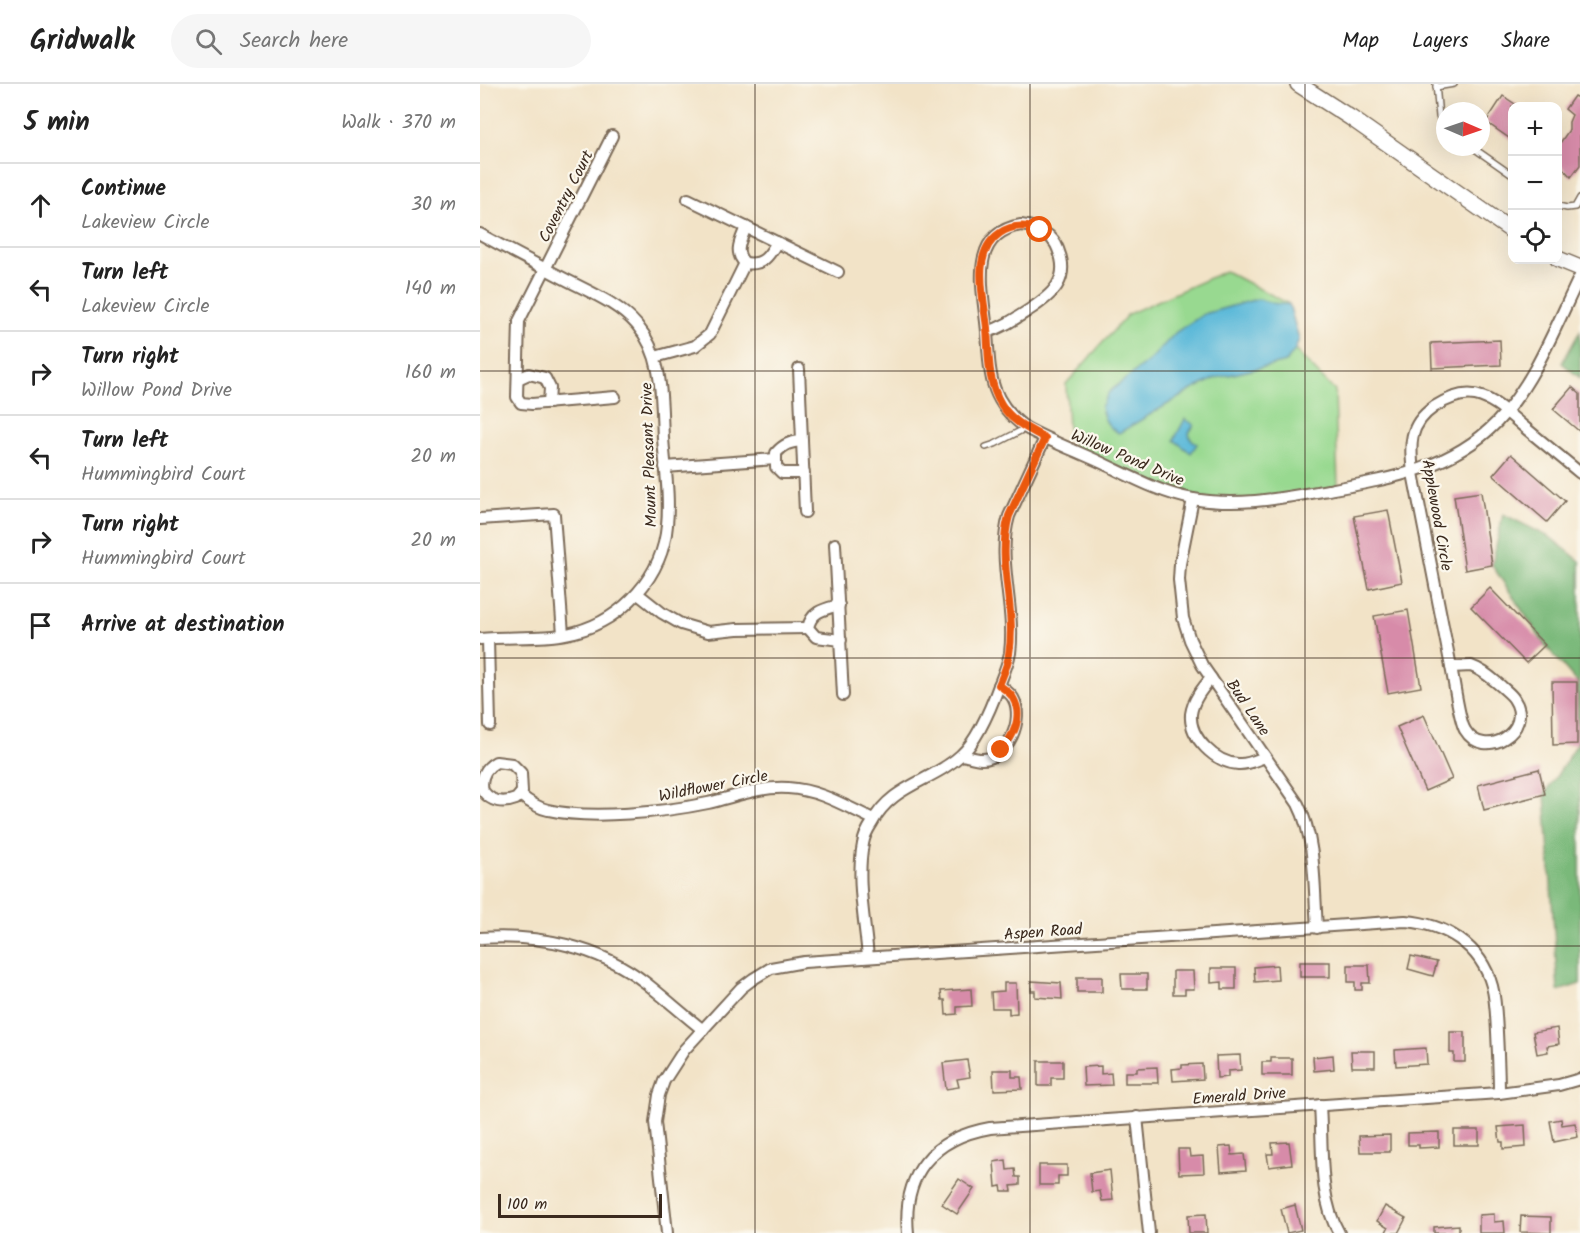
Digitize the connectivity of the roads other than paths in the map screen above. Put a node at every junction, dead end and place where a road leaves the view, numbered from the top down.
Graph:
1 (1298, 84) edge
2 (1454, 84) edge
3 (1436, 86) edge
4 (1438, 102) edge
5 (612, 136) dead end
6 (1485, 156) edge
7 (1508, 172) edge
8 (1580, 198) edge
9 (688, 199) dead end
10 (1562, 207) edge
11 (746, 227) junction
12 (1508, 228) edge
13 (480, 234) edge
14 (777, 242) junction
15 (1562, 261) edge
16 (745, 263) junction
17 (1578, 266) edge
18 (544, 268) junction
19 (838, 272) dead end
20 (987, 332) junction
21 (655, 357) junction
22 (798, 369) dead end
23 (518, 378) junction
24 (615, 397) dead end
25 (549, 403) junction
26 (1506, 412) junction
27 (1026, 428) junction
28 (1045, 438) junction
29 (802, 441) junction
30 (986, 447) dead end
31 (776, 459) junction
32 (665, 467) junction
33 (1413, 472) junction
34 (804, 473) junction
35 (1580, 473) edge
36 (1193, 499) junction
37 (805, 512) dead end
38 (480, 519) edge
39 (835, 544) dead end
40 (638, 594) junction
41 (839, 605) junction
42 (808, 628) junction
43 (563, 634) junction
44 (484, 639) edge
45 (841, 640) junction
46 (1451, 667) junction
47 (1210, 678) junction
48 (999, 685) junction
49 (843, 695) dead end
50 (490, 726) dead end
51 (962, 755) junction
52 (1265, 757) junction
53 (520, 795) dead end
54 (873, 819) junction
55 (1317, 928) junction
56 (480, 938) edge
57 (868, 957) junction
58 (703, 1030) junction
59 (1580, 1079) edge
60 (1499, 1093) junction
61 (1320, 1106) junction
62 (1137, 1117) junction
63 (667, 1233) edge
64 (908, 1233) edge
65 (1149, 1233) edge
66 (1339, 1233) edge

1 - 12 main road
2 - 3 lane
3 - 4 lane
5 - 18 street, Coventry Court
6 - 7 lane
8 - 10 lane
9 - 11 street
11 - 14 street
11 - 16 street
13 - 18 street, Mount Pleasant Drive
14 - 16 street
14 - 19 street
15 - 17 main road
16 - 21 street
17 - 26 street, Willow Pond Drive
18 - 21 street, Mount Pleasant Drive
18 - 23 street, Coventry Court
20 - 20 street
20 - 27 street
21 - 32 street, Mount Pleasant Drive
22 - 29 street
23 - 25 street
23 - 25 street
24 - 25 street
26 - 33 street, Willow Pond Drive
26 - 33 street, Applewood Circle
26 - 35 street, Applewood Circle
27 - 28 street
27 - 30 lane
28 - 36 street, Willow Pond Drive
28 - 48 street, Willow Pond Drive
29 - 31 street
29 - 34 street
31 - 32 street
31 - 34 street
32 - 40 street, Mount Pleasant Drive
33 - 36 street, Willow Pond Drive
33 - 46 street, Applewood Circle
34 - 37 street
36 - 47 street, Bud Lane
38 - 43 street
39 - 41 street
40 - 42 street
40 - 43 street, Mount Pleasant Drive
41 - 42 street
41 - 45 street
42 - 45 street
43 - 44 street, Mount Pleasant Drive
44 - 50 street
45 - 49 street
46 - 46 street, Applewood Circle
47 - 52 street, Bud Lane
47 - 52 street
48 - 51 street, Willow Pond Drive
48 - 51 street
51 - 54 street, Willow Pond Drive
52 - 55 street, Bud Lane
53 - 54 street, Wildflower Circle
54 - 57 street, Willow Pond Drive
55 - 57 street, Aspen Road
55 - 60 street, Aspen Road
56 - 58 street
57 - 58 street, Aspen Road
58 - 63 street, Aspen Road
59 - 60 street, Emerald Drive
60 - 61 street, Emerald Drive
61 - 62 street, Emerald Drive
61 - 66 street
62 - 64 street, Emerald Drive
62 - 65 street

